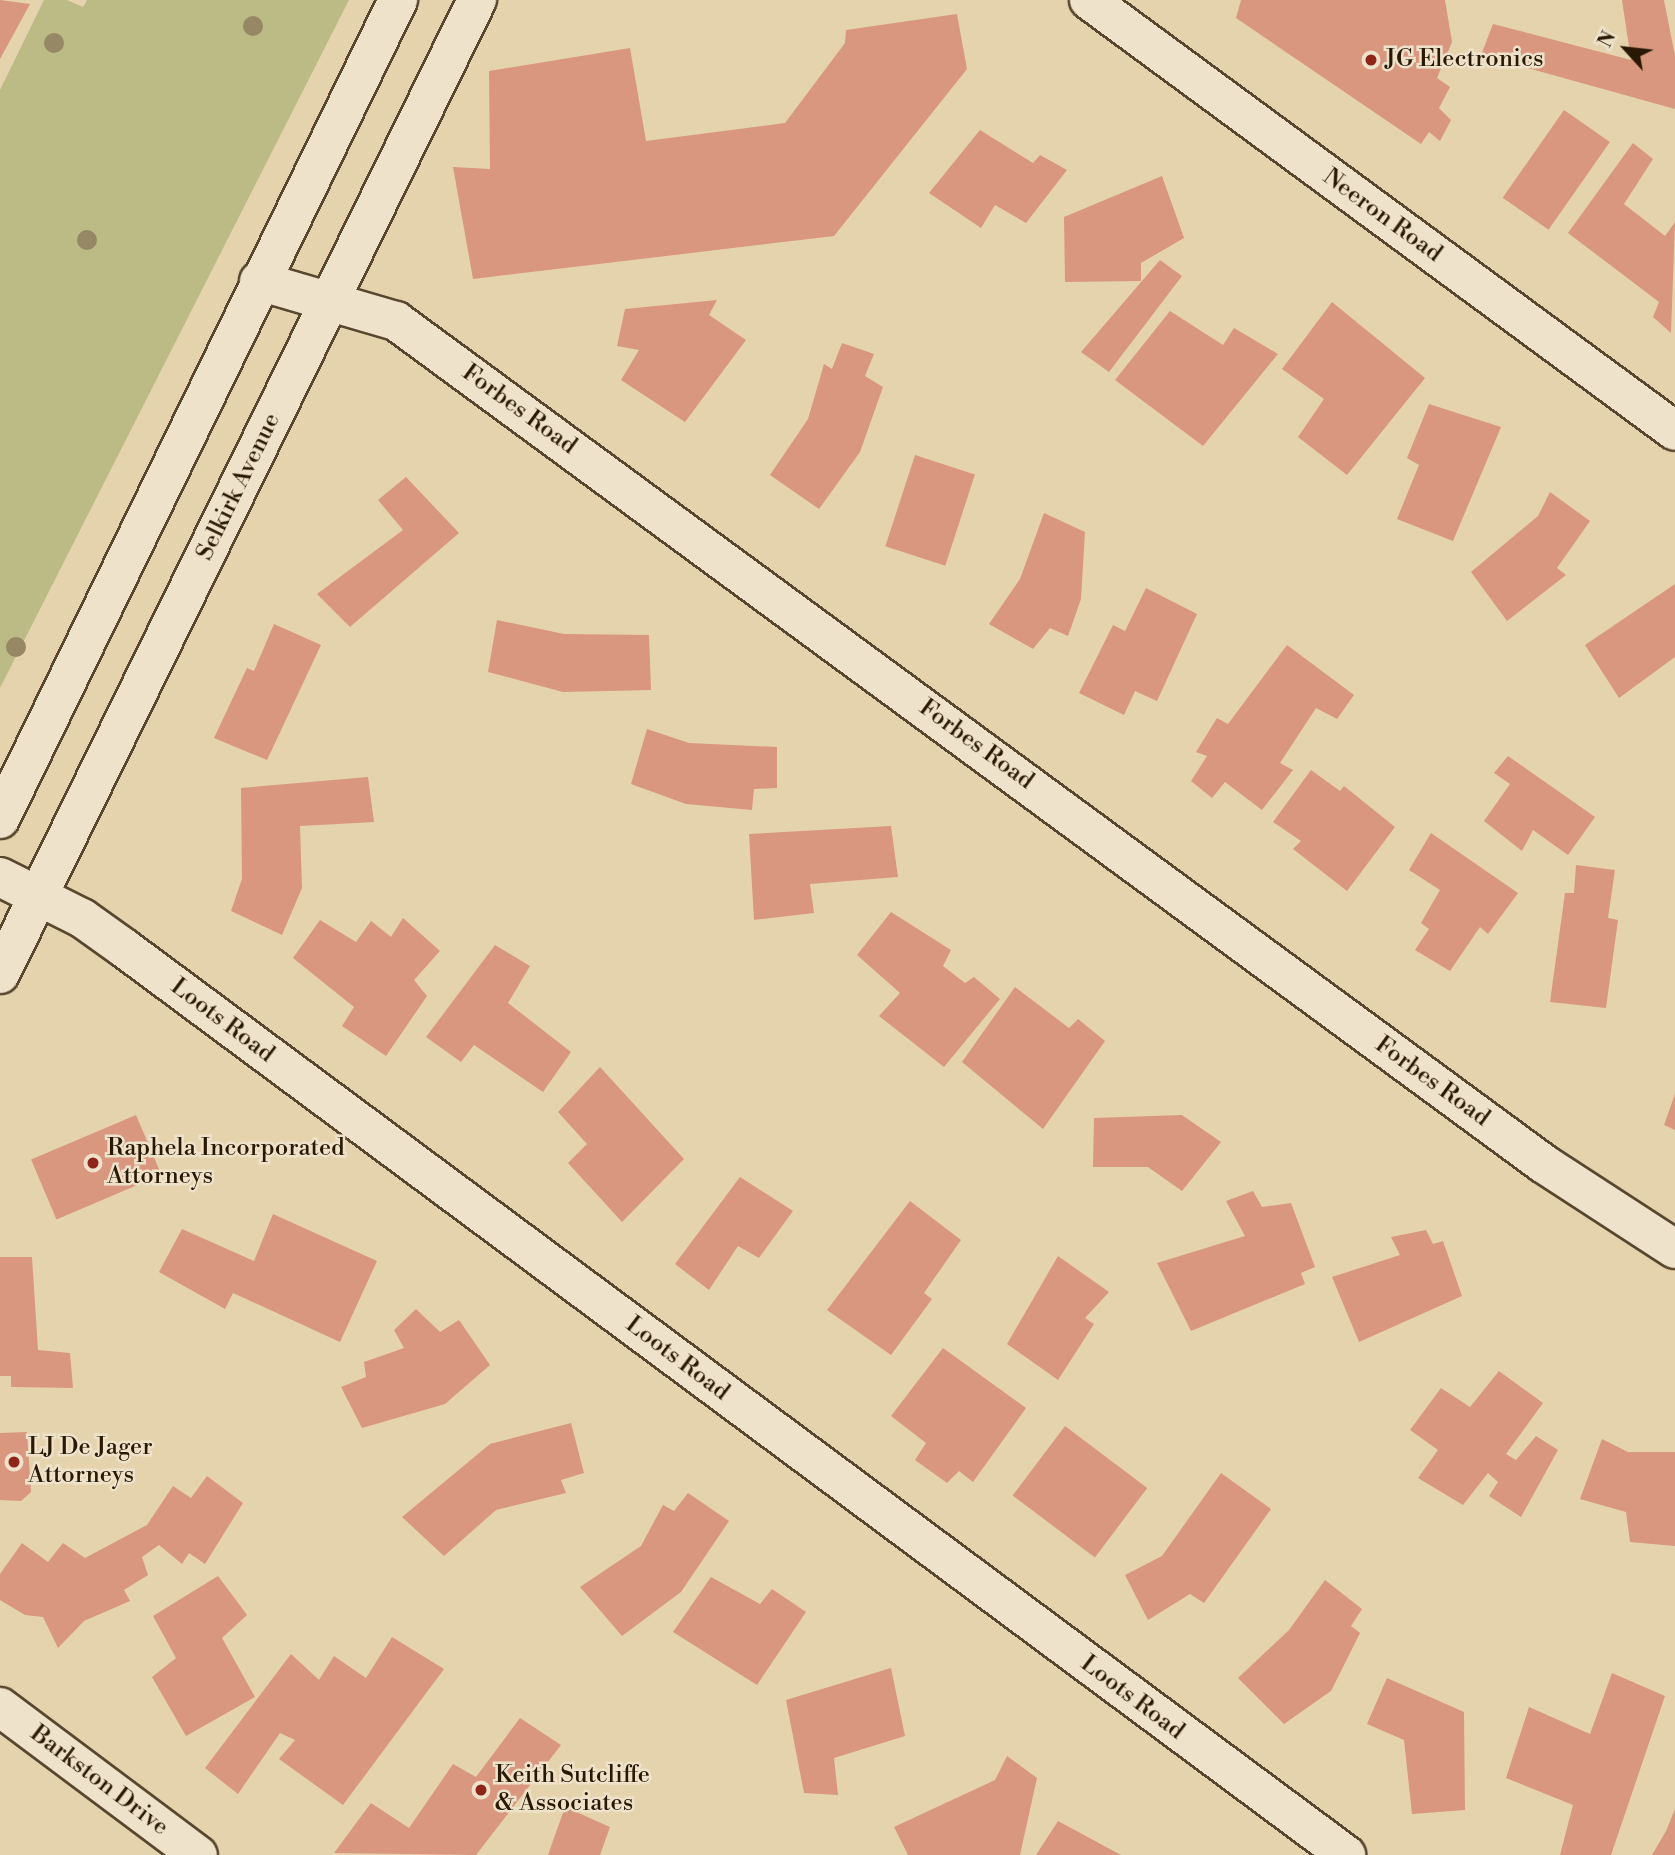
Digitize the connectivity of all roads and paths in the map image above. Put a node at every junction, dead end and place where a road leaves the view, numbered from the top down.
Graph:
1 (398, 0) edge
2 (477, 0) edge
3 (1089, 0) edge
4 (258, 281) junction
5 (328, 301) junction
6 (1675, 431) edge
7 (0, 819) edge
8 (0, 877) edge
9 (38, 896) junction
10 (0, 974) edge
11 (1675, 1249) edge
12 (0, 1707) edge
13 (198, 1855) edge
14 (1346, 1855) edge

1 - 4 street
2 - 5 street, Selkirk Avenue
3 - 6 street, Neeron Road
4 - 5 street, Forbes Road
4 - 7 street
5 - 9 street, Selkirk Avenue
5 - 11 street, Forbes Road
8 - 9 street, Loots Road
9 - 10 street, Selkirk Avenue
9 - 14 street, Loots Road
12 - 13 street, Barkston Drive

